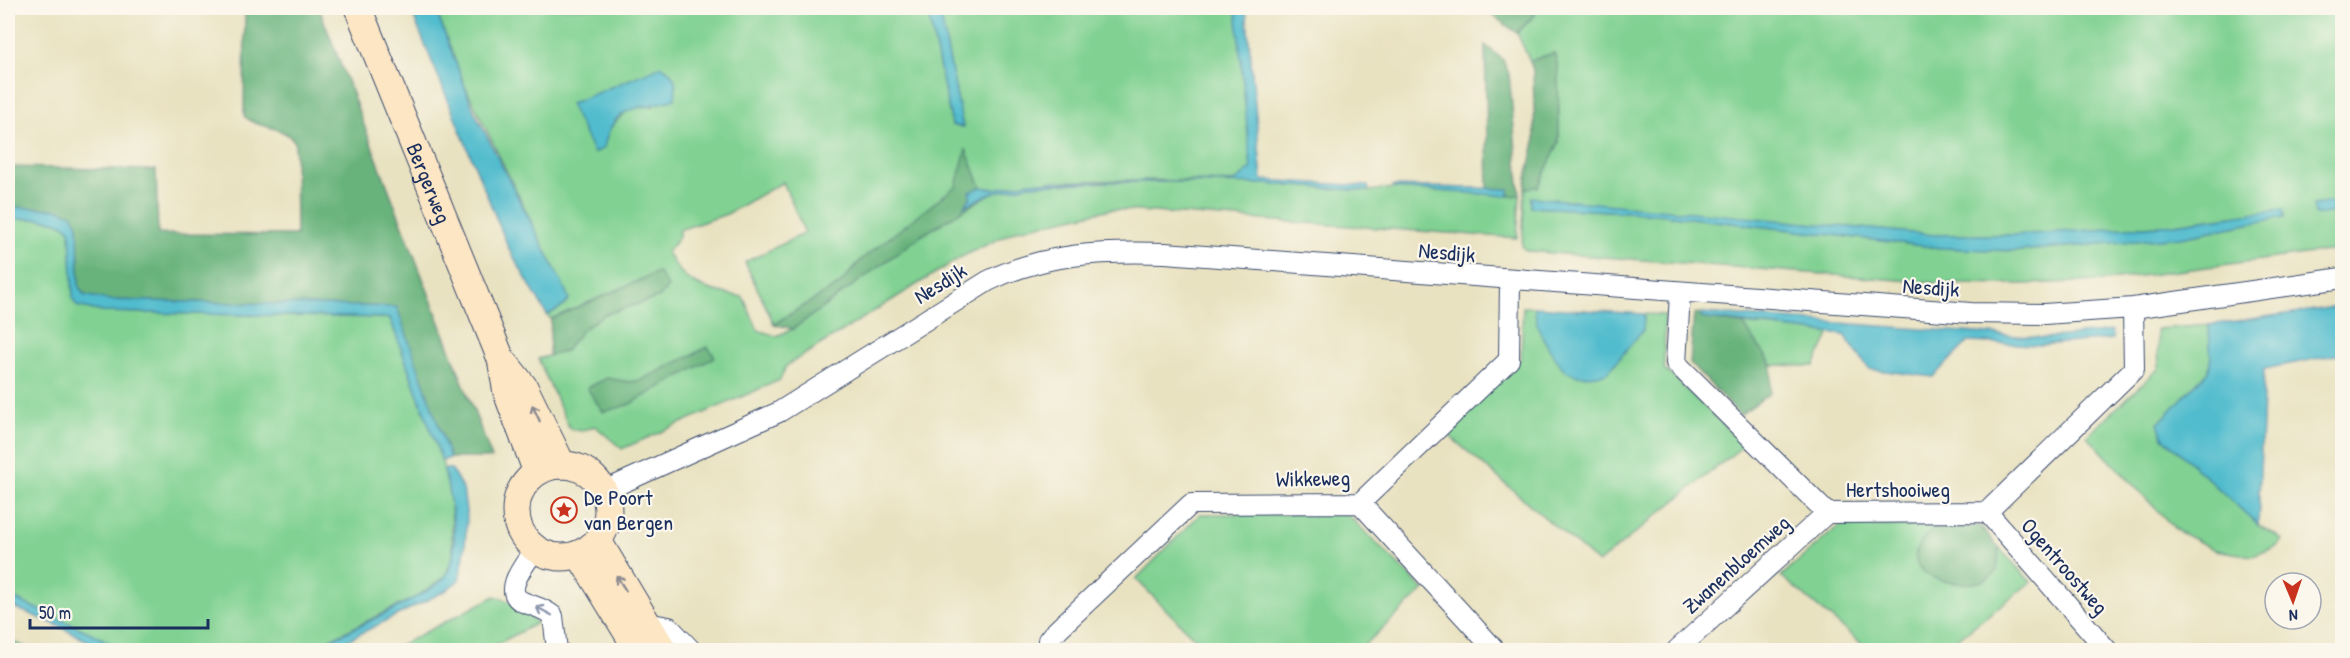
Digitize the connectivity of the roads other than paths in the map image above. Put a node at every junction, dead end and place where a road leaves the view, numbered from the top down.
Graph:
1 (358, 8) edge
2 (2343, 278) edge
3 (1510, 281) junction
4 (1680, 294) junction
5 (2133, 308) junction
6 (501, 359) junction
7 (562, 465) junction
8 (537, 472) junction
9 (604, 491) junction
10 (1360, 503) junction
11 (1987, 512) junction
12 (1827, 513) junction
13 (588, 548) junction
14 (535, 549) junction
15 (646, 623) junction
16 (557, 651) edge
17 (638, 651) edge
18 (663, 651) edge
19 (691, 651) edge
20 (1048, 651) edge
21 (1495, 651) edge
22 (1677, 651) edge
23 (2107, 651) edge

1 - 6 main road, Bergerweg
2 - 5 street, Nesdijk
3 - 4 street, Nesdijk
3 - 9 street, Nesdijk
3 - 10 street, Wikkeweg
4 - 5 street, Nesdijk
4 - 12 street, Hertshooiweg
5 - 11 street
7 -> 6 main road, Bergerweg
6 - 8 main road, Bergerweg
7 - 8 main road
7 - 9 main road
8 - 14 main road
9 - 13 main road
10 - 20 street, Wikkeweg
10 - 21 street
11 - 12 street, Hertshooiweg
11 - 23 street, Ogentroostweg
12 - 22 street, Zwanenbloemweg
13 - 14 main road
15 -> 13 main road
13 - 17 main road
16 -> 14 street
15 - 18 main road
15 - 19 street

